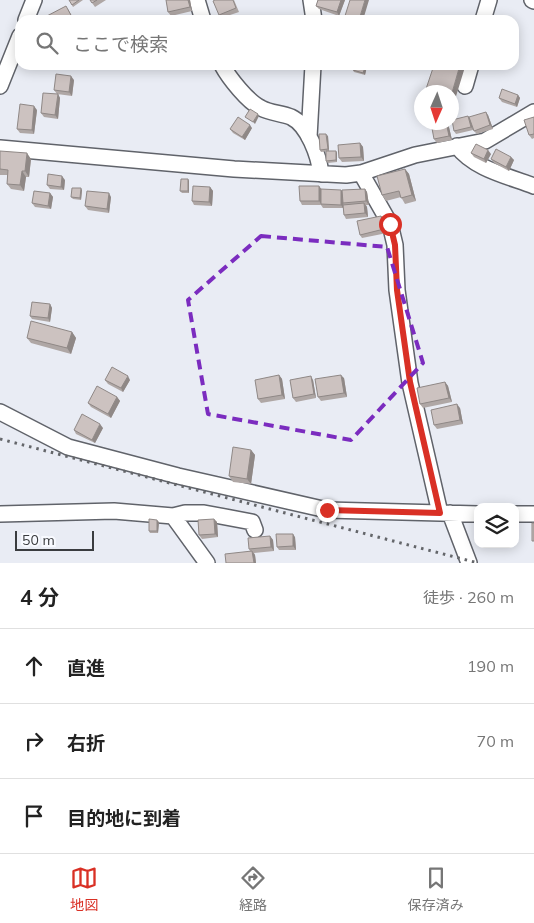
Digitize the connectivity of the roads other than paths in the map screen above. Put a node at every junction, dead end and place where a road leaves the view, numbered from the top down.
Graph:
1 (34, 0) edge
2 (197, 0) edge
3 (311, 0) edge
4 (489, 0) edge
5 (28, 15) edge
6 (202, 15) edge
7 (313, 15) edge
8 (484, 15) edge
9 (15, 48) edge
10 (226, 70) edge
11 (313, 70) edge
12 (470, 70) edge
13 (0, 86) edge
14 (465, 86) dead end
15 (534, 112) edge
16 (309, 137) junction
17 (457, 146) junction
18 (0, 148) edge
19 (321, 174) junction
20 (361, 174) junction
21 (534, 186) edge
22 (0, 412) edge
23 (445, 513) junction
24 (0, 514) edge
25 (474, 514) edge
26 (519, 514) edge
27 (534, 514) edge
28 (173, 516) junction
29 (255, 530) dead end
30 (207, 563) edge
31 (469, 563) edge

1 - 5 street
2 - 6 street
3 - 7 street
4 - 8 street
9 - 13 street
10 - 16 street
11 - 16 street
12 - 14 street
15 - 17 street
16 - 19 street
17 - 20 street
17 - 21 street
18 - 19 street
19 - 20 street
20 - 23 street
22 - 23 street
23 - 25 street
23 - 31 street
24 - 28 street
26 - 27 street
28 - 29 street
28 - 30 street

